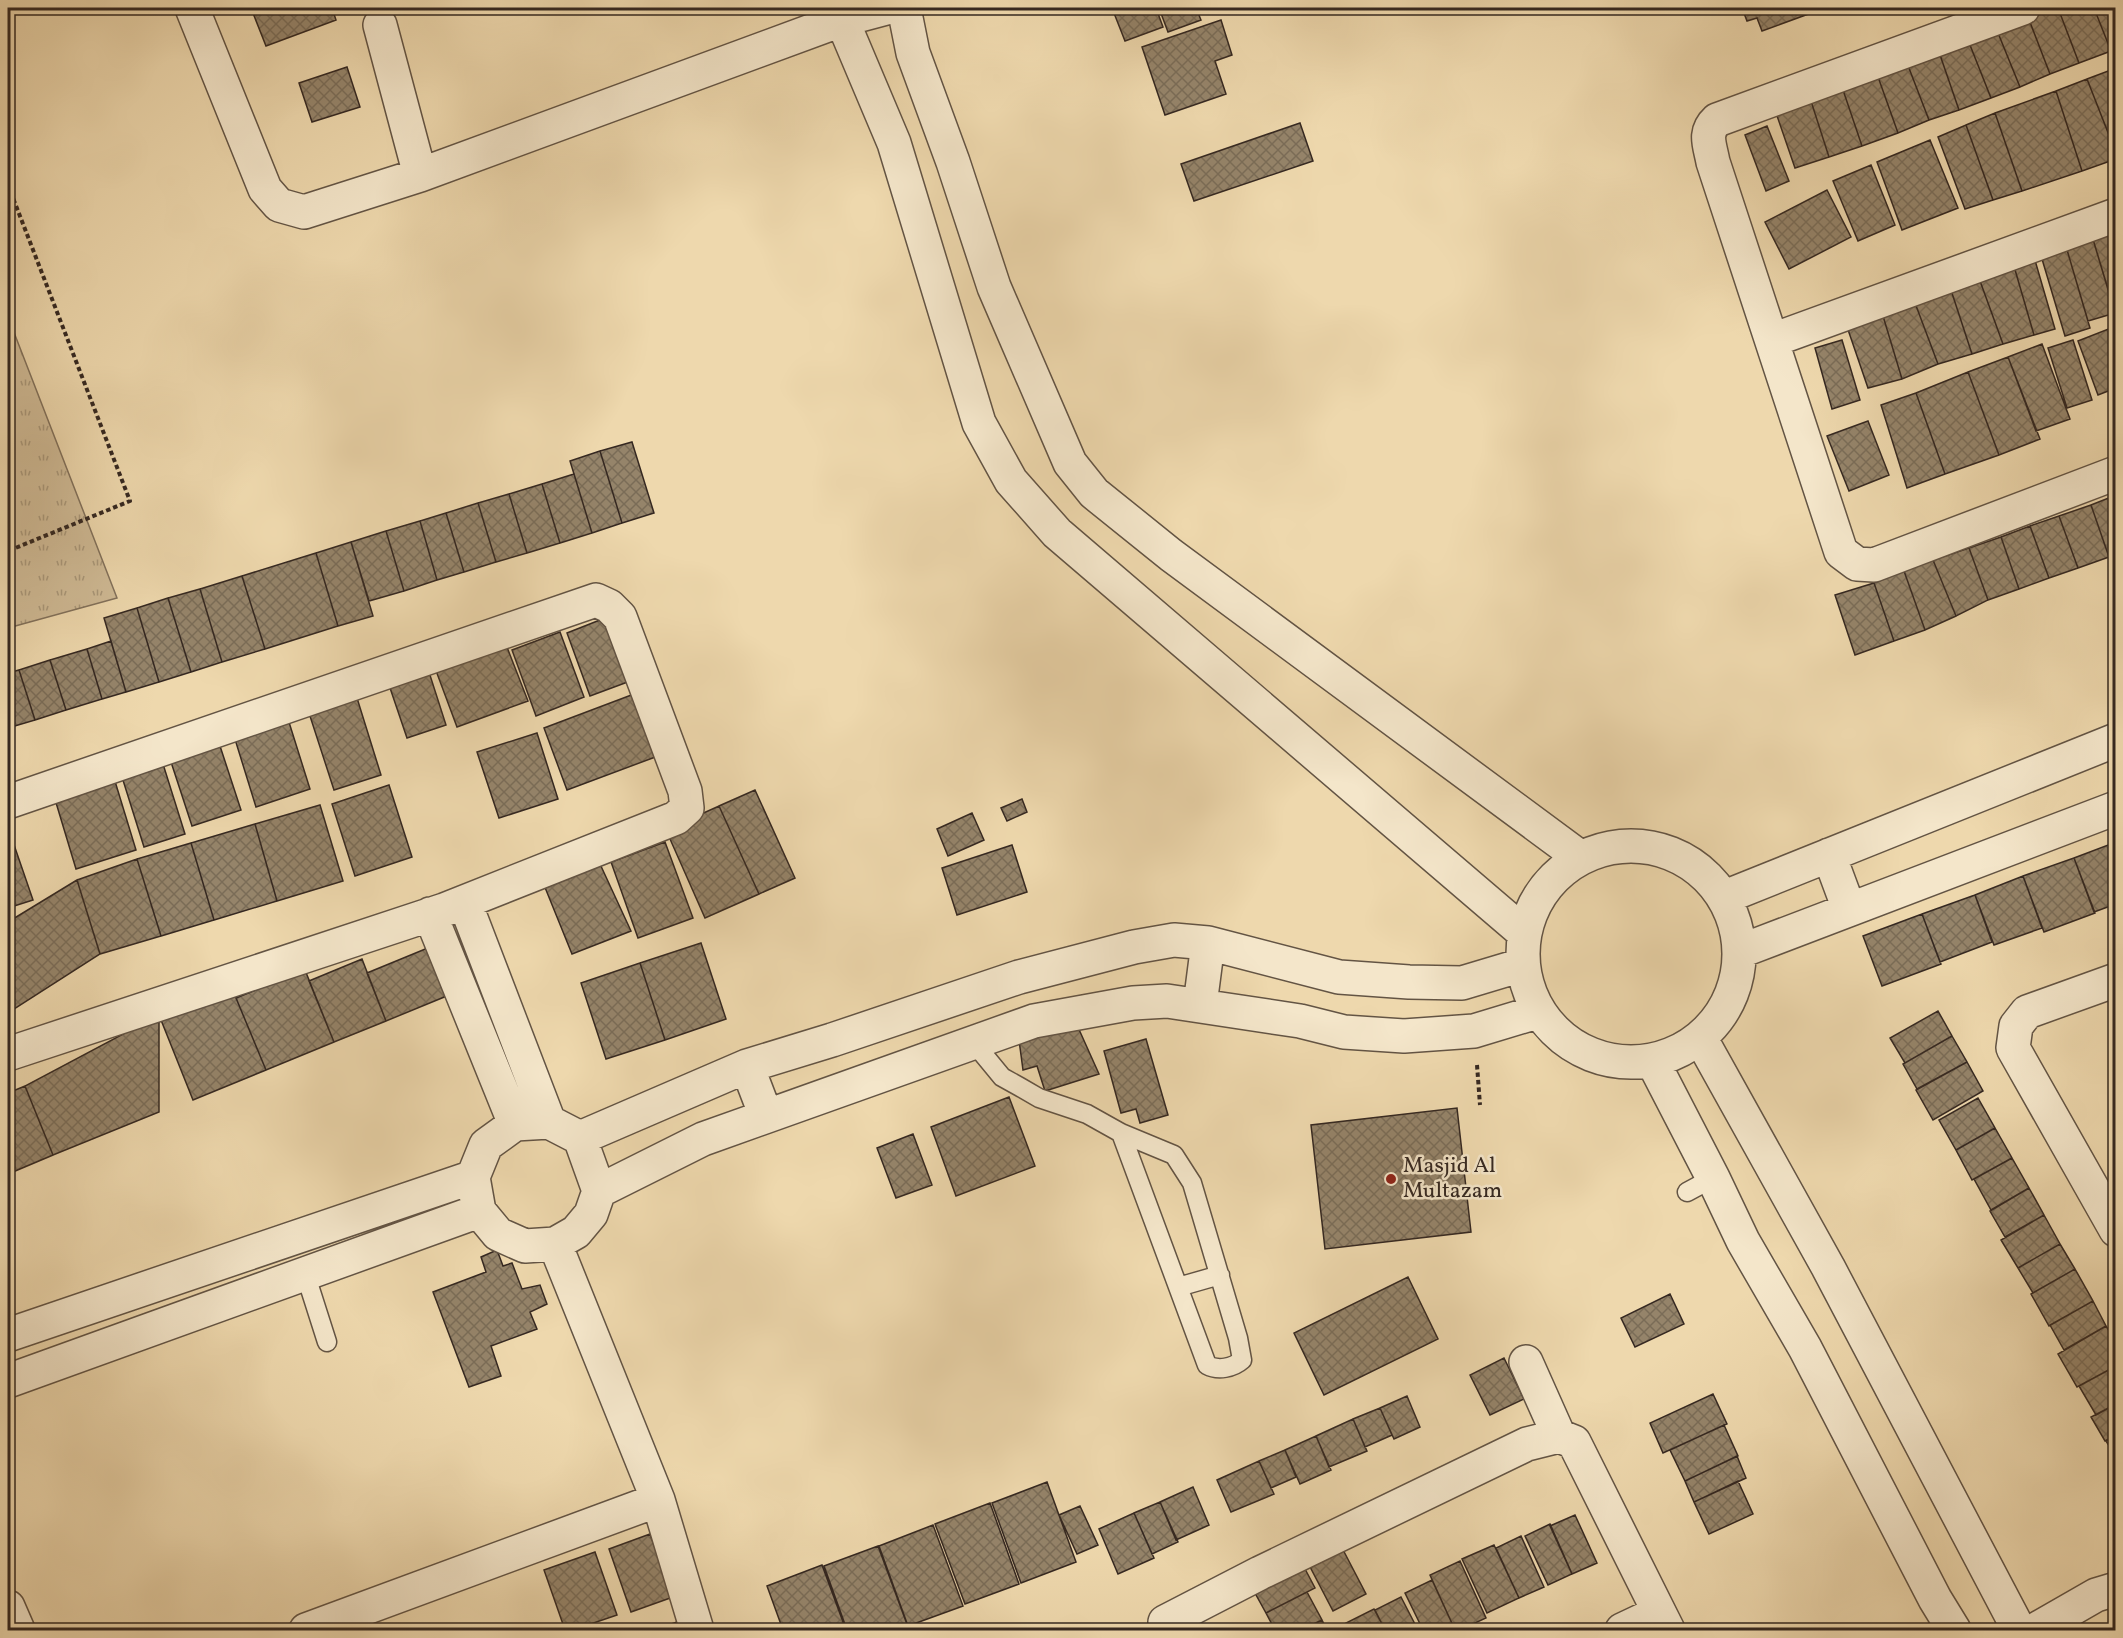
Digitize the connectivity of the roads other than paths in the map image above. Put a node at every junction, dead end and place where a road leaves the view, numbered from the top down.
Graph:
1 (192, 8) edge
2 (886, 8) edge
3 (904, 8) edge
4 (2023, 8) edge
5 (839, 14) edge
6 (380, 25) dead end
7 (420, 175) junction
8 (2115, 215) edge
9 (994, 287) junction
10 (943, 301) junction
11 (1773, 340) junction
12 (2115, 473) edge
13 (2115, 740) edge
14 (8, 802) edge
15 (2115, 808) edge
16 (1829, 855) junction
17 (1581, 858) junction
18 (1725, 897) junction
19 (465, 903) junction
20 (1849, 909) junction
21 (430, 914) junction
22 (1523, 932) junction
23 (1208, 943) junction
24 (1741, 951) junction
25 (1522, 965) junction
26 (2115, 980) edge
27 (1200, 1005) junction
28 (1537, 1012) junction
29 (1701, 1039) junction
30 (832, 1040) junction
31 (974, 1043) junction
32 (8, 1054) edge
33 (1653, 1062) junction
34 (747, 1066) junction
35 (848, 1087) junction
36 (766, 1116) junction
37 (549, 1122) junction
38 (514, 1124) junction
39 (1121, 1133) junction
40 (580, 1138) junction
41 (473, 1177) junction
42 (599, 1191) junction
43 (479, 1211) junction
44 (2115, 1230) edge
45 (555, 1244) junction
46 (304, 1274) junction
47 (1220, 1275) junction
48 (1178, 1287) junction
49 (8, 1335) edge
50 (327, 1342) dead end
51 (1526, 1362) dead end
52 (8, 1381) edge
53 (1559, 1436) junction
54 (658, 1500) junction
55 (2115, 1589) edge
56 (8, 1607) edge
57 (1663, 1622) edge
58 (1162, 1628) edge
59 (18, 1630) edge
60 (306, 1630) edge
61 (697, 1630) edge
62 (1622, 1630) edge
63 (1954, 1630) edge
64 (2019, 1630) edge
65 (2035, 1630) edge

1 - 7 street
2 - 5 street
3 - 9 street
4 - 11 street
5 - 7 street
5 - 10 street
6 - 7 street
8 - 11 street
9 - 10 street
9 - 17 street
10 - 22 street
11 - 12 street
13 - 16 street
14 - 19 street
15 - 20 street
16 - 18 street
16 - 20 street
17 - 18 street
17 - 22 street
18 - 24 street
19 - 21 street
19 - 37 street
20 - 24 street
21 - 32 street
21 - 38 street
22 - 25 street
23 - 25 street
23 - 27 street
23 - 30 street
24 - 29 street
25 - 28 street
26 - 44 street
27 - 28 street
27 - 31 street
28 - 33 street
29 - 33 street
29 - 64 street
30 - 34 street
30 - 35 street
31 - 35 street
31 - 39 lane
33 - 63 street
34 - 36 street
34 - 40 street
35 - 36 street
36 - 42 street
37 - 38 street
37 - 40 street
38 - 41 street
39 - 47 lane
39 - 48 lane
40 - 42 street
41 - 43 street
41 - 49 street
42 - 45 street
43 - 45 street
43 - 46 street
45 - 54 street
46 - 50 lane
46 - 52 street
47 - 48 lane
47 - 48 lane
51 - 53 street
53 - 57 street
53 - 58 street
54 - 60 street
54 - 61 street
55 - 65 street
56 - 59 street
57 - 62 street

